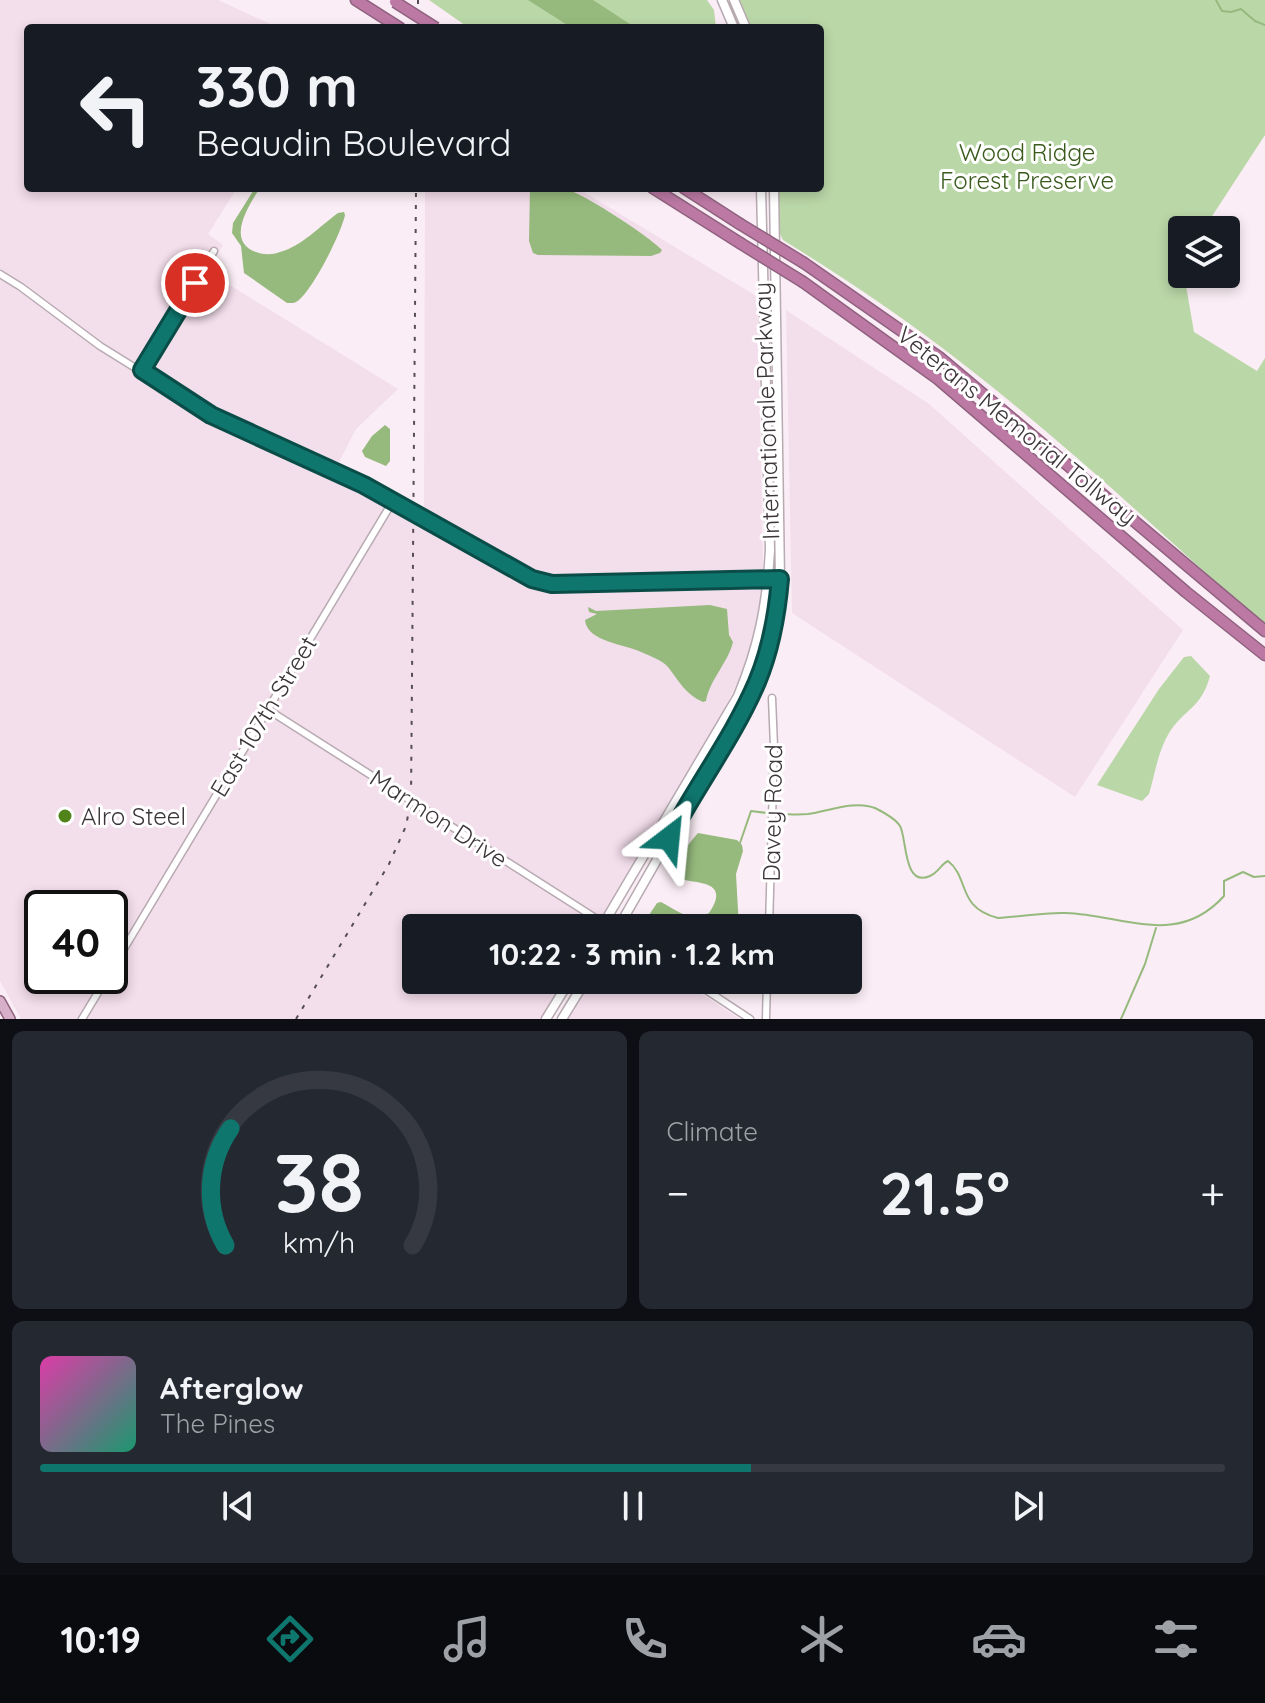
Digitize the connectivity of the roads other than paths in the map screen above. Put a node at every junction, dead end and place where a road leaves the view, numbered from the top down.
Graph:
1 (722, 0) edge
2 (734, 0) edge
3 (394, 1) edge
4 (357, 2) edge
5 (394, 24) edge
6 (430, 24) edge
7 (732, 24) edge
8 (744, 24) edge
9 (659, 192) edge
10 (690, 192) edge
11 (761, 192) edge
12 (774, 192) edge
13 (214, 251) dead end
14 (0, 274) edge
15 (142, 370) junction
16 (393, 501) junction
17 (768, 578) junction
18 (780, 579) junction
19 (1265, 631) edge
20 (1265, 655) edge
21 (772, 698) dead end
22 (267, 709) junction
23 (586, 914) edge
24 (612, 914) edge
25 (626, 914) edge
26 (769, 914) edge
27 (128, 942) edge
28 (97, 994) edge
29 (561, 994) edge
30 (577, 994) edge
31 (712, 994) edge
32 (767, 994) edge
33 (0, 1001) edge
34 (10, 1019) edge
35 (82, 1019) edge
36 (546, 1019) edge
37 (562, 1019) edge
38 (750, 1019) edge
39 (766, 1019) edge

1 - 7 street
2 - 8 street
3 - 6 highway, bridge
4 - 5 highway
9 - 20 highway, Veterans Memorial Tollway, bridge
10 - 19 highway, Veterans Memorial Tollway, bridge
11 - 17 street, Internationale Parkway
12 - 18 street, Internationale Parkway
13 - 15 street
14 - 15 street
15 - 16 street
16 - 17 street
16 - 22 street, East 107th Street
17 - 18 street
17 - 24 street, Internationale Parkway
18 - 25 street, Internationale Parkway
21 - 26 street, Davey Road
22 - 23 street, Marmon Drive
22 - 27 street, East 107th Street
28 - 35 street, East 107th Street
29 - 36 street
30 - 37 street
31 - 38 street
32 - 39 street
33 - 34 main road

